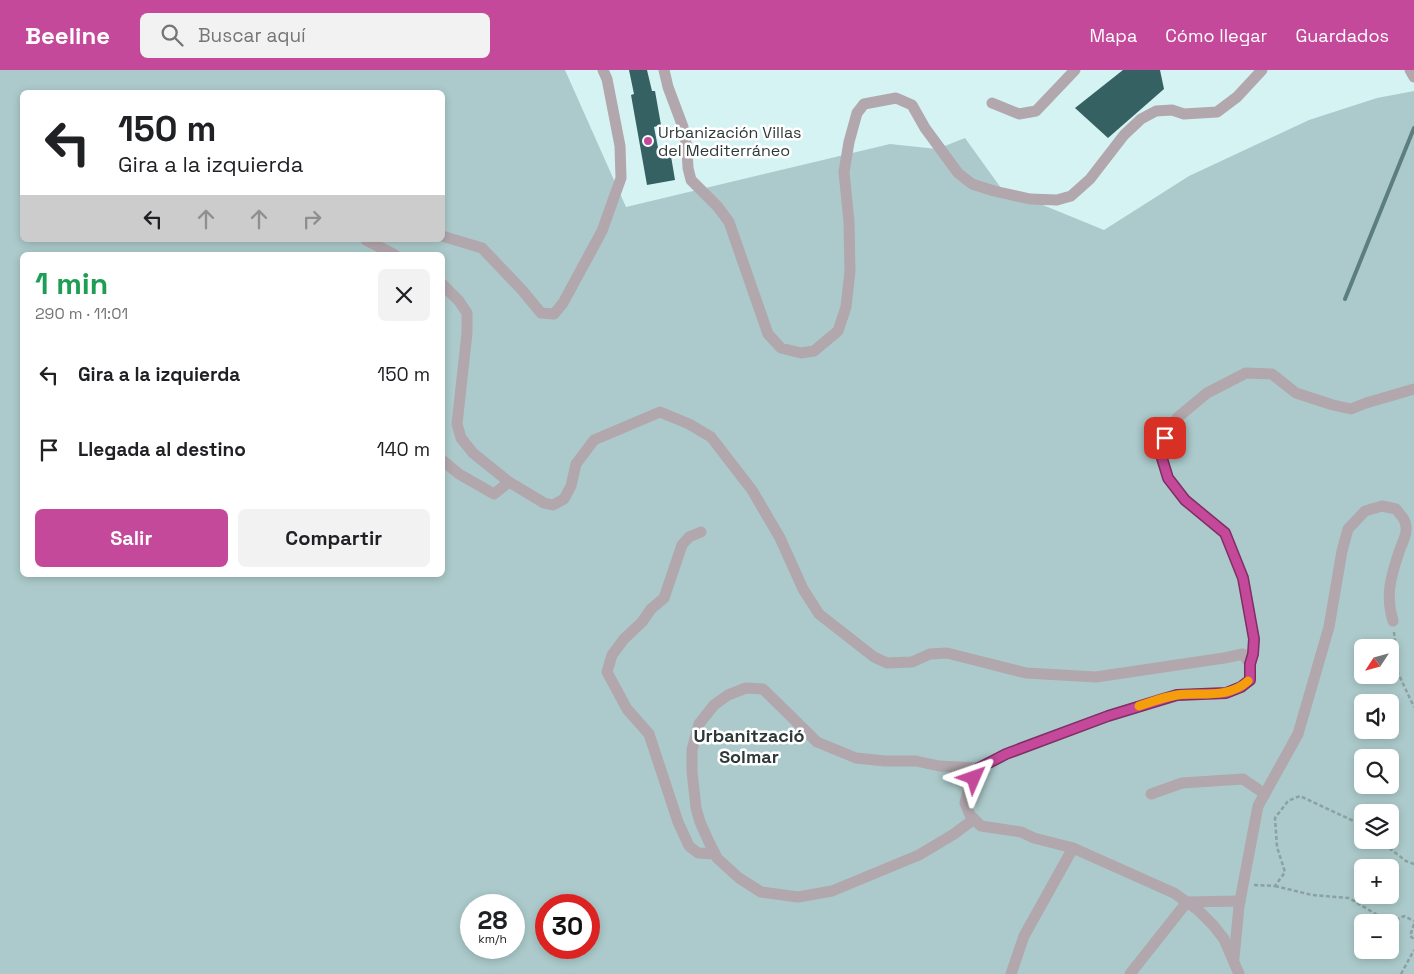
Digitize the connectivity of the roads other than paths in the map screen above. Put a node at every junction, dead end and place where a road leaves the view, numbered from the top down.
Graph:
1 (603, 70) edge
2 (664, 70) edge
3 (1076, 70) edge
4 (1262, 70) edge
5 (1410, 70) edge
6 (1414, 77) edge
7 (992, 103) dead end
8 (445, 237) edge
9 (370, 242) edge
10 (389, 252) edge
11 (445, 287) edge
12 (1414, 389) edge
13 (445, 462) edge
14 (509, 482) junction
15 (702, 532) dead end
16 (1393, 620) road end
17 (1250, 664) junction
18 (979, 768) junction
19 (1151, 794) dead end
20 (1265, 794) junction
21 (974, 819) junction
22 (1073, 848) junction
23 (715, 854) junction
24 (1240, 901) junction
25 (1187, 902) junction
26 (1234, 959) junction
27 (1011, 974) edge
28 (1130, 974) edge
29 (1239, 974) edge

1 - 8 street
2 - 4 street
3 - 7 street
5 - 6 street
9 - 10 street
11 - 14 street
12 - 17 street
13 - 14 street
14 - 17 street
15 - 23 street
16 - 20 street
17 - 18 street
18 - 21 street
18 - 23 street
19 - 20 street
20 - 24 street
21 - 22 street
21 - 23 street
22 - 25 street
22 - 27 street
24 - 25 street
24 - 26 street
25 - 26 street
25 - 28 street
26 - 29 street

